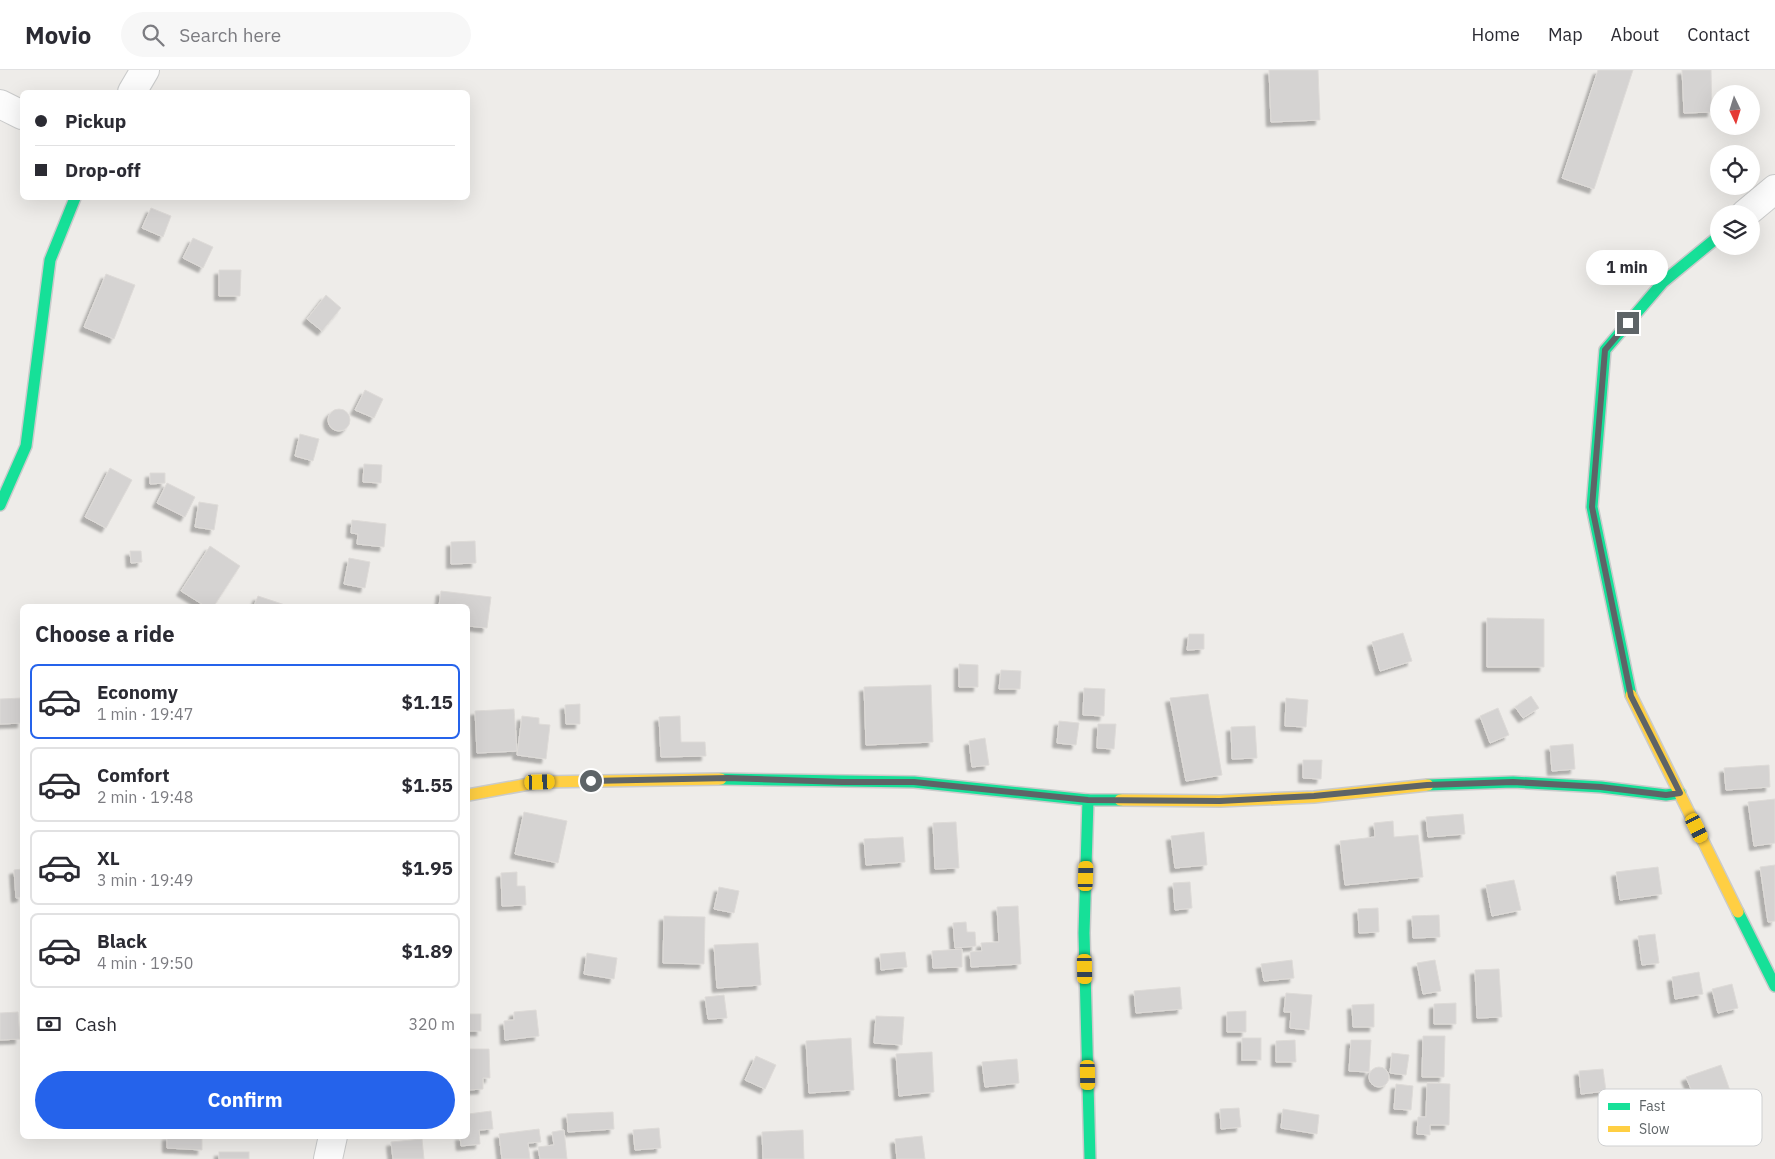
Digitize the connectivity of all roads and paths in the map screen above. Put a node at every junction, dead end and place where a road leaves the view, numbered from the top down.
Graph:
1 (145, 70) edge
2 (133, 90) edge
3 (0, 104) edge
4 (20, 114) edge
5 (1775, 189) edge
6 (73, 200) edge
7 (1756, 205) edge
8 (1710, 243) edge
9 (0, 505) edge
10 (1680, 793) junction
11 (470, 795) edge
12 (1088, 800) junction
13 (1774, 983) edge
14 (332, 1139) edge
15 (328, 1159) edge
16 (1090, 1159) edge

1 - 2 street
3 - 4 street
5 - 7 street
6 - 9 street
8 - 10 street
10 - 12 street
10 - 13 street
11 - 12 street
12 - 16 street
14 - 15 street

